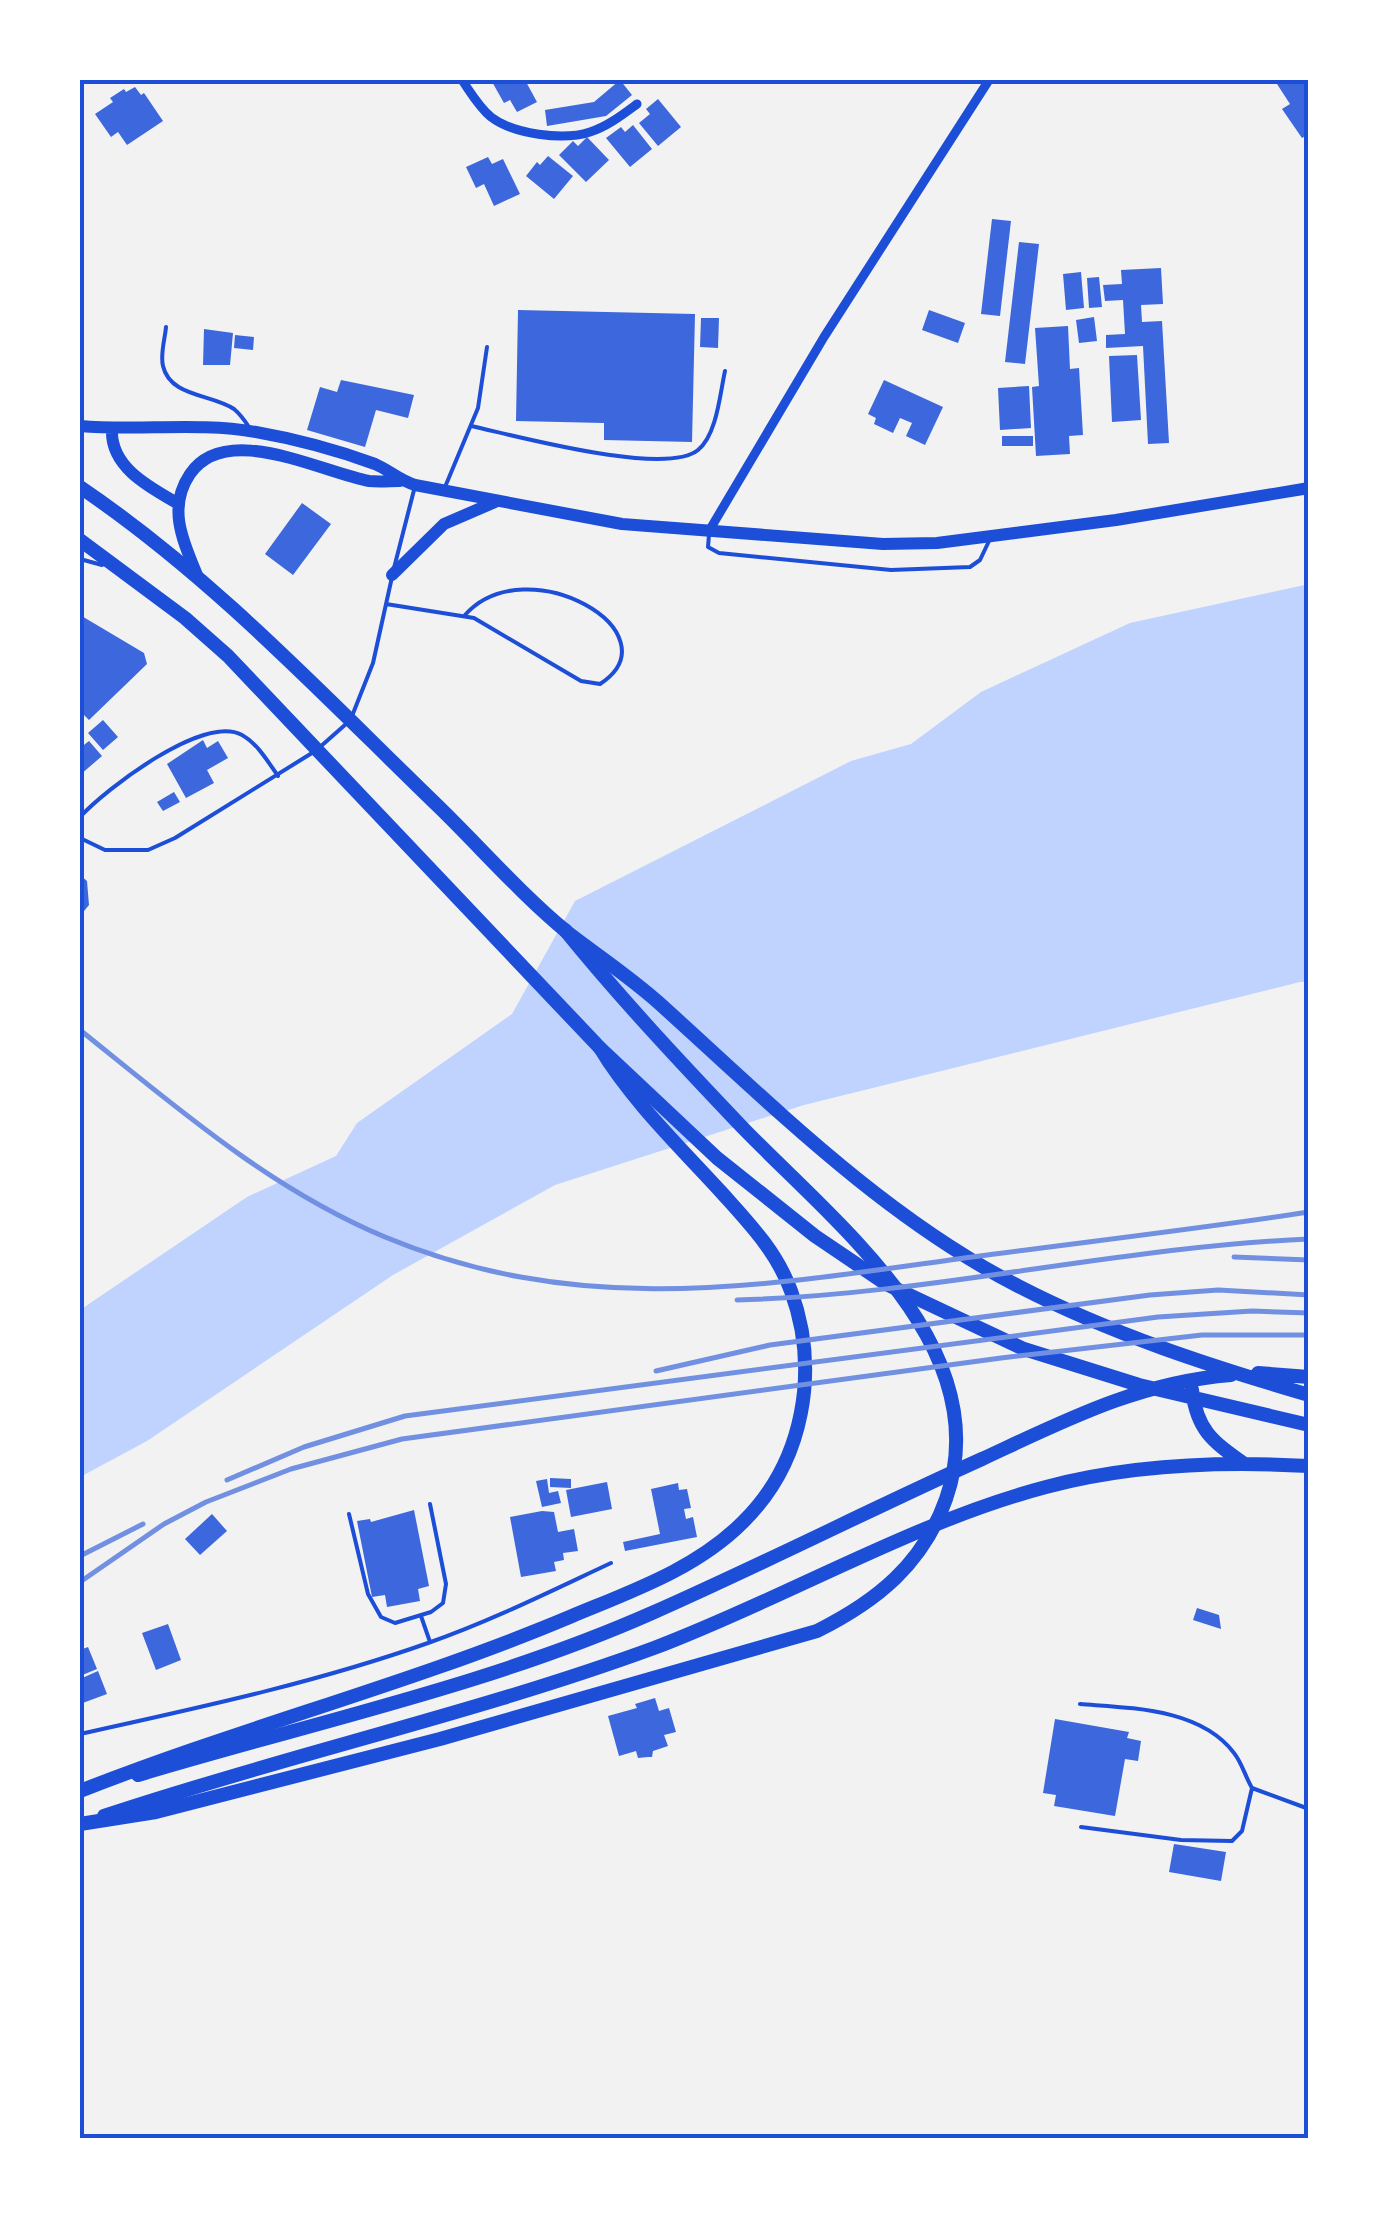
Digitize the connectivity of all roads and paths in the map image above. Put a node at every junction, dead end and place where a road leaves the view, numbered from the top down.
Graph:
1 (462, 80) edge
2 (989, 80) edge
3 (637, 104) dead end
4 (166, 327) dead end
5 (487, 348) dead end
6 (725, 371) dead end
7 (80, 426) edge
8 (471, 426) junction
9 (112, 428) junction
10 (252, 431) junction
11 (400, 480) junction
12 (415, 485) junction
13 (80, 487) edge
14 (1309, 488) edge
15 (443, 492) junction
16 (497, 502) junction
17 (177, 503) junction
18 (709, 532) junction
19 (991, 536) junction
20 (80, 540) edge
21 (80, 559) edge
22 (121, 570) junction
23 (197, 575) junction
24 (392, 575) junction
25 (386, 604) junction
26 (465, 615) junction
27 (278, 776) junction
28 (80, 817) edge
29 (80, 838) edge
30 (565, 930) junction
31 (600, 1048) junction
32 (1309, 1377) edge
33 (1191, 1378) junction
34 (1309, 1395) edge
35 (1309, 1425) edge
36 (1244, 1464) junction
37 (1309, 1466) edge
38 (430, 1504) dead end
39 (349, 1514) dead end
40 (611, 1563) dead end
41 (421, 1616) junction
42 (430, 1642) junction
43 (1080, 1704) dead end
44 (80, 1734) edge
45 (1252, 1788) junction
46 (80, 1791) edge
47 (1309, 1809) edge
48 (81, 1823) edge
49 (1081, 1827) dead end

1 - 3 street
2 - 18 street
4 - 10 lane
5 - 8 lane
6 - 8 lane
7 - 9 main road
8 - 15 lane
9 - 10 main road
9 - 17 main road
10 - 11 main road
11 - 12 main road
11 - 17 main road
12 - 15 main road
12 - 24 lane
13 - 23 main road
14 - 19 main road
15 - 16 main road
16 - 18 main road
16 - 24 main road
17 - 23 main road
18 - 19 main road
18 - 19 lane
20 - 22 main road
21 - 22 lane
22 - 31 main road
23 - 30 main road
24 - 25 lane
25 - 26 lane
25 - 27 lane
26 - 26 lane
27 - 28 lane
27 - 29 lane
30 - 34 main road
30 - 48 main road
31 - 35 main road
31 - 46 main road
32 - 33 main road
33 - 36 main road
33 - 46 main road
36 - 37 main road
36 - 48 main road
38 - 41 lane
39 - 41 lane
40 - 42 lane
41 - 42 lane
42 - 44 lane
43 - 45 lane
45 - 47 lane
45 - 49 lane

